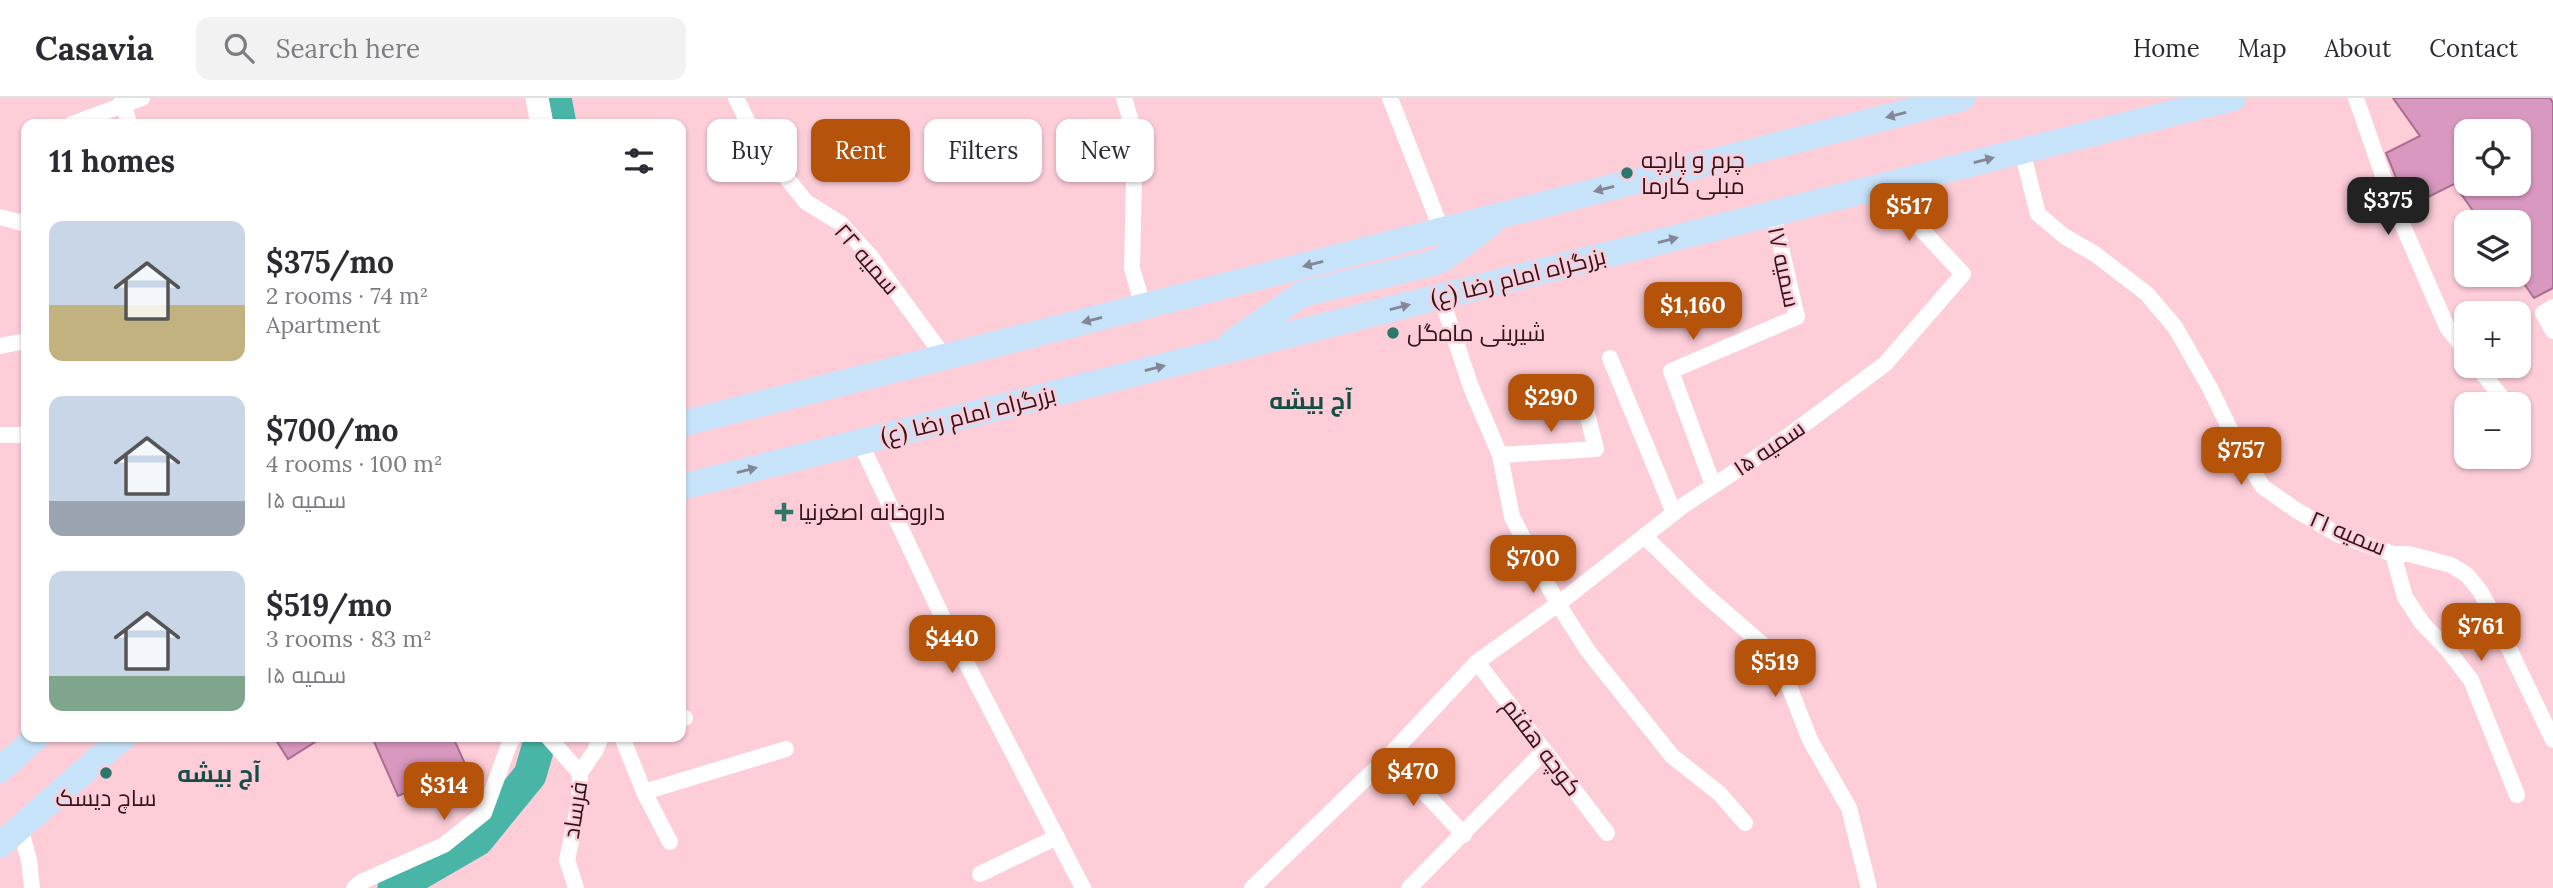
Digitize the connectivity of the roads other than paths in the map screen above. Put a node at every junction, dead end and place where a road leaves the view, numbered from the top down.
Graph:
1 (142, 98) edge
2 (537, 98) edge
3 (736, 98) edge
4 (1124, 98) edge
5 (1390, 98) edge
6 (1962, 98) edge
7 (2233, 98) edge
8 (2356, 98) edge
9 (123, 102) edge
10 (84, 119) edge
11 (128, 119) edge
12 (541, 119) edge
13 (2022, 151) junction
14 (1881, 186) junction
15 (1773, 213) junction
16 (1502, 215) junction
17 (0, 217) edge
18 (21, 223) edge
19 (1442, 231) junction
20 (1357, 253) junction
21 (1363, 280) junction
22 (1441, 297) junction
23 (1143, 307) junction
24 (2553, 307) edge
25 (1370, 314) junction
26 (2553, 331) edge
27 (2454, 336) edge
28 (21, 342) edge
29 (0, 346) edge
30 (1218, 352) junction
31 (944, 358) junction
32 (1610, 358) dead end
33 (2486, 378) edge
34 (2498, 392) edge
35 (1583, 398) dead end
36 (686, 423) edge
37 (0, 435) edge
38 (21, 435) edge
39 (860, 442) junction
40 (1500, 455) junction
41 (1713, 485) junction
42 (686, 486) edge
43 (1674, 513) junction
44 (1644, 536) junction
45 (2393, 554) junction
46 (1558, 604) junction
47 (1477, 662) junction
48 (2553, 740) edge
49 (31, 742) edge
50 (117, 742) edge
51 (510, 742) edge
52 (552, 742) edge
53 (599, 742) edge
54 (624, 742) edge
55 (786, 749) dead end
56 (1544, 751) junction
57 (1390, 755) junction
58 (0, 770) edge
59 (580, 773) junction
60 (644, 792) junction
61 (2518, 794) dead end
62 (1745, 823) dead end
63 (20, 828) junction
64 (1607, 833) dead end
65 (1464, 835) junction
66 (1057, 837) junction
67 (670, 842) dead end
68 (0, 845) edge
69 (980, 874) dead end
70 (32, 888) edge
71 (354, 888) edge
72 (576, 888) edge
73 (1083, 888) edge
74 (1252, 888) edge
75 (1409, 888) edge
76 (1868, 888) edge

1 - 9 street
2 - 12 main road
3 - 31 street, سمیه ۲۲
4 - 23 street
5 - 19 street
6 -> 16 highway
7 - 13 highway, بزرگراه امام رضا (ع)
8 - 27 street
9 - 10 street
9 - 11 street
14 -> 13 highway, بزرگراه امام رضا (ع)
13 - 45 street, سمیه ۲۱
14 - 15 highway, بزرگراه امام رضا (ع)
14 - 41 street, سمیه ۱۵
22 -> 15 highway, بزرگراه امام رضا (ع)
15 - 41 street, سمیه ۱۷
16 - 19 highway
16 - 21 highway
17 - 18 street
19 - 20 highway
20 - 21 highway
20 -> 23 highway
21 - 25 highway
21 - 30 highway
25 -> 22 highway, بزرگراه امام رضا (ع)
22 - 40 street
23 -> 31 highway
24 - 26 street
25 - 30 highway, بزرگراه امام رضا (ع)
28 - 29 street
39 -> 30 highway, بزرگراه امام رضا (ع)
31 - 36 highway
32 - 43 street
33 - 34 street
35 - 40 street
37 - 38 street
42 -> 39 highway, بزرگراه امام رضا (ع)
39 - 66 street
40 - 46 street
41 - 43 street, سمیه ۱۵
43 - 44 street, سمیه ۱۵
44 - 46 street, سمیه ۱۵
44 - 76 street
45 - 48 street, سمیه ۲۱
45 - 61 street
46 - 47 street, سمیه ۱۵
46 - 62 street
47 - 56 street, کوچه هفتم
47 - 57 street, سمیه ۱۵
49 - 58 highway
50 - 63 highway
51 - 71 street
52 - 59 street
53 - 59 street, فرساد
54 - 60 street
55 - 60 street
56 - 64 street, کوچه هفتم
56 - 65 street
57 - 65 street
57 - 74 street, سمیه ۱۵
59 - 72 street, فرساد
60 - 67 street
63 - 68 highway
63 - 70 street
65 - 75 street
66 - 69 street
66 - 73 street

